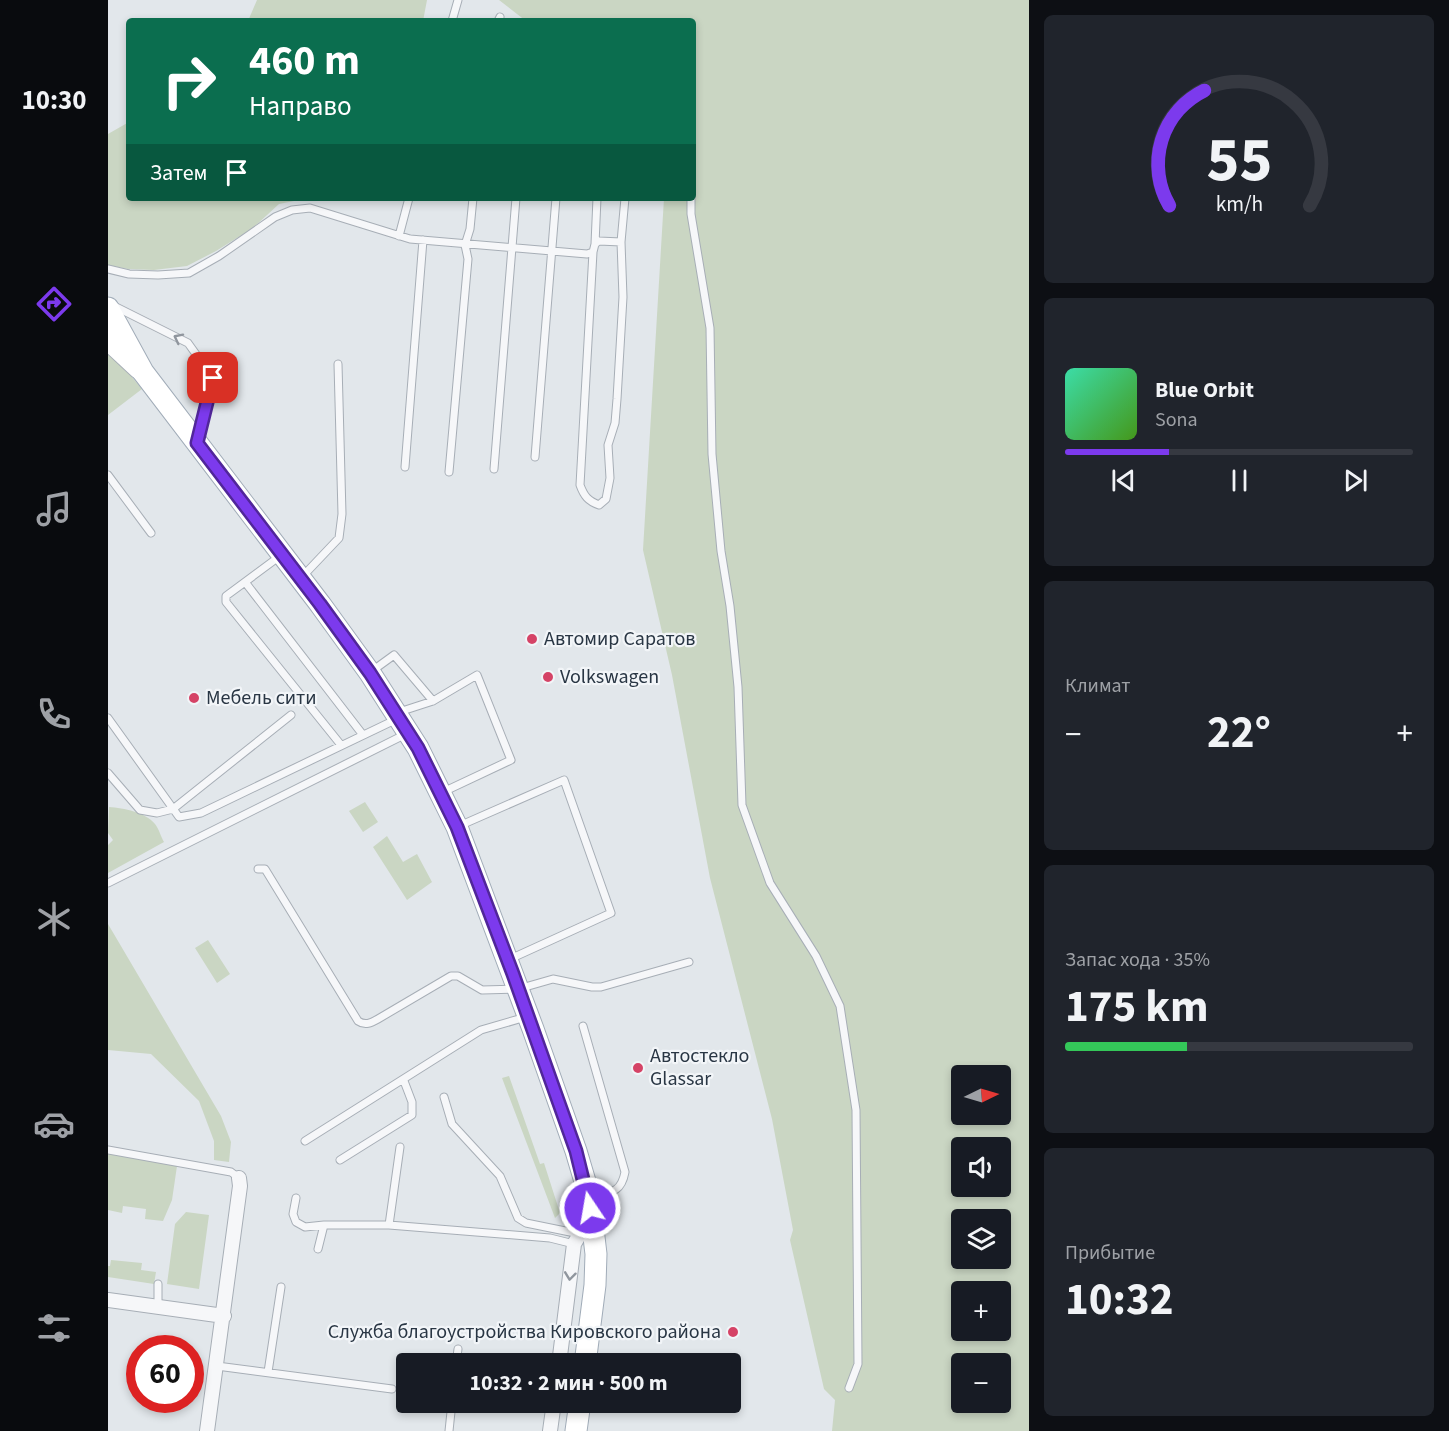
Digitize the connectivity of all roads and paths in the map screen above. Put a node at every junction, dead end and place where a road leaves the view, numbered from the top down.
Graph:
1 (458, 0) edge
2 (453, 18) edge
3 (408, 201) edge
4 (473, 201) edge
5 (516, 201) edge
6 (556, 201) edge
7 (597, 201) edge
8 (625, 201) edge
9 (690, 201) edge
10 (399, 236) junction
11 (423, 240) junction
12 (621, 242) junction
13 (465, 245) junction
14 (512, 248) junction
15 (594, 248) junction
16 (552, 251) junction
17 (108, 269) edge
18 (108, 303) edge
19 (108, 308) edge
20 (108, 340) edge
21 (338, 364) dead end
22 (143, 372) junction
23 (197, 443) junction
24 (536, 457) dead end
25 (405, 466) dead end
26 (494, 469) dead end
27 (449, 472) dead end
28 (108, 475) edge
29 (151, 532) dead end
30 (282, 555) junction
31 (301, 578) junction
32 (245, 582) junction
33 (370, 673) junction
34 (433, 701) junction
35 (291, 715) dead end
36 (108, 718) edge
37 (401, 721) junction
38 (363, 735) junction
39 (341, 745) junction
40 (108, 773) edge
41 (440, 793) junction
42 (173, 808) junction
43 (457, 827) junction
44 (258, 869) dead end
45 (108, 883) edge
46 (507, 960) junction
47 (688, 962) dead end
48 (518, 989) junction
49 (528, 1017) junction
50 (583, 1026) dead end
51 (404, 1081) junction
52 (444, 1097) dead end
53 (305, 1141) dead end
54 (400, 1147) dead end
55 (108, 1150) edge
56 (340, 1160) dead end
57 (239, 1178) joint
58 (589, 1195) junction
59 (297, 1198) dead end
60 (324, 1225) junction
61 (389, 1225) junction
62 (582, 1235) junction
63 (318, 1249) dead end
64 (158, 1284) dead end
65 (281, 1287) dead end
66 (108, 1300) edge
67 (158, 1307) junction
68 (224, 1316) junction
69 (458, 1349) dead end
70 (457, 1353) edge
71 (561, 1353) edge
72 (586, 1353) edge
73 (217, 1366) junction
74 (268, 1372) junction
75 (849, 1388) dead end
76 (392, 1389) dead end
77 (451, 1413) edge
78 (552, 1413) edge
79 (578, 1413) edge
80 (207, 1431) edge
81 (449, 1431) edge
82 (550, 1431) edge
83 (576, 1431) edge

1 - 2 lane
3 - 10 lane
4 - 13 lane
5 - 14 lane
6 - 16 lane
7 - 15 lane
8 - 12 lane
9 - 75 lane
10 - 11 lane
10 - 17 lane
11 - 13 lane
11 - 25 lane
12 - 15 lane
12 - 15 lane
13 - 14 lane
13 - 27 lane
14 - 16 lane
14 - 26 lane
15 - 16 lane
16 - 24 lane
23 -> 18 lane
19 - 22 main road
20 - 22 main road
21 - 31 lane
22 - 23 main road
23 - 30 main road
28 - 29 lane
30 - 31 main road
30 - 32 lane
31 - 33 main road
32 - 38 lane
32 - 39 lane
33 - 34 lane
33 - 37 main road
34 - 37 lane
34 - 41 lane
35 - 42 lane
36 - 42 lane
37 - 38 lane
37 - 41 main road
37 - 45 lane
38 - 39 lane
39 - 42 lane
40 - 42 lane
41 - 43 main road
43 - 46 main road
43 - 46 lane
44 - 48 lane
46 - 48 main road
47 - 48 lane
48 - 49 main road
49 - 51 lane
49 - 58 main road
50 - 58 lane
51 - 53 lane
51 - 56 lane
52 - 62 lane
54 - 61 lane
55 - 57 lane
57 - 68 street
58 - 62 main road
59 - 60 lane
60 - 61 lane
60 - 63 lane
61 - 62 lane
62 -> 71 street
62 - 72 main road
64 - 67 lane
65 - 74 lane
66 - 67 street
67 - 68 street
68 - 73 street
69 - 70 lane
73 - 74 lane
73 - 80 street
74 - 76 lane
77 - 81 lane
78 - 82 street
79 - 83 main road

